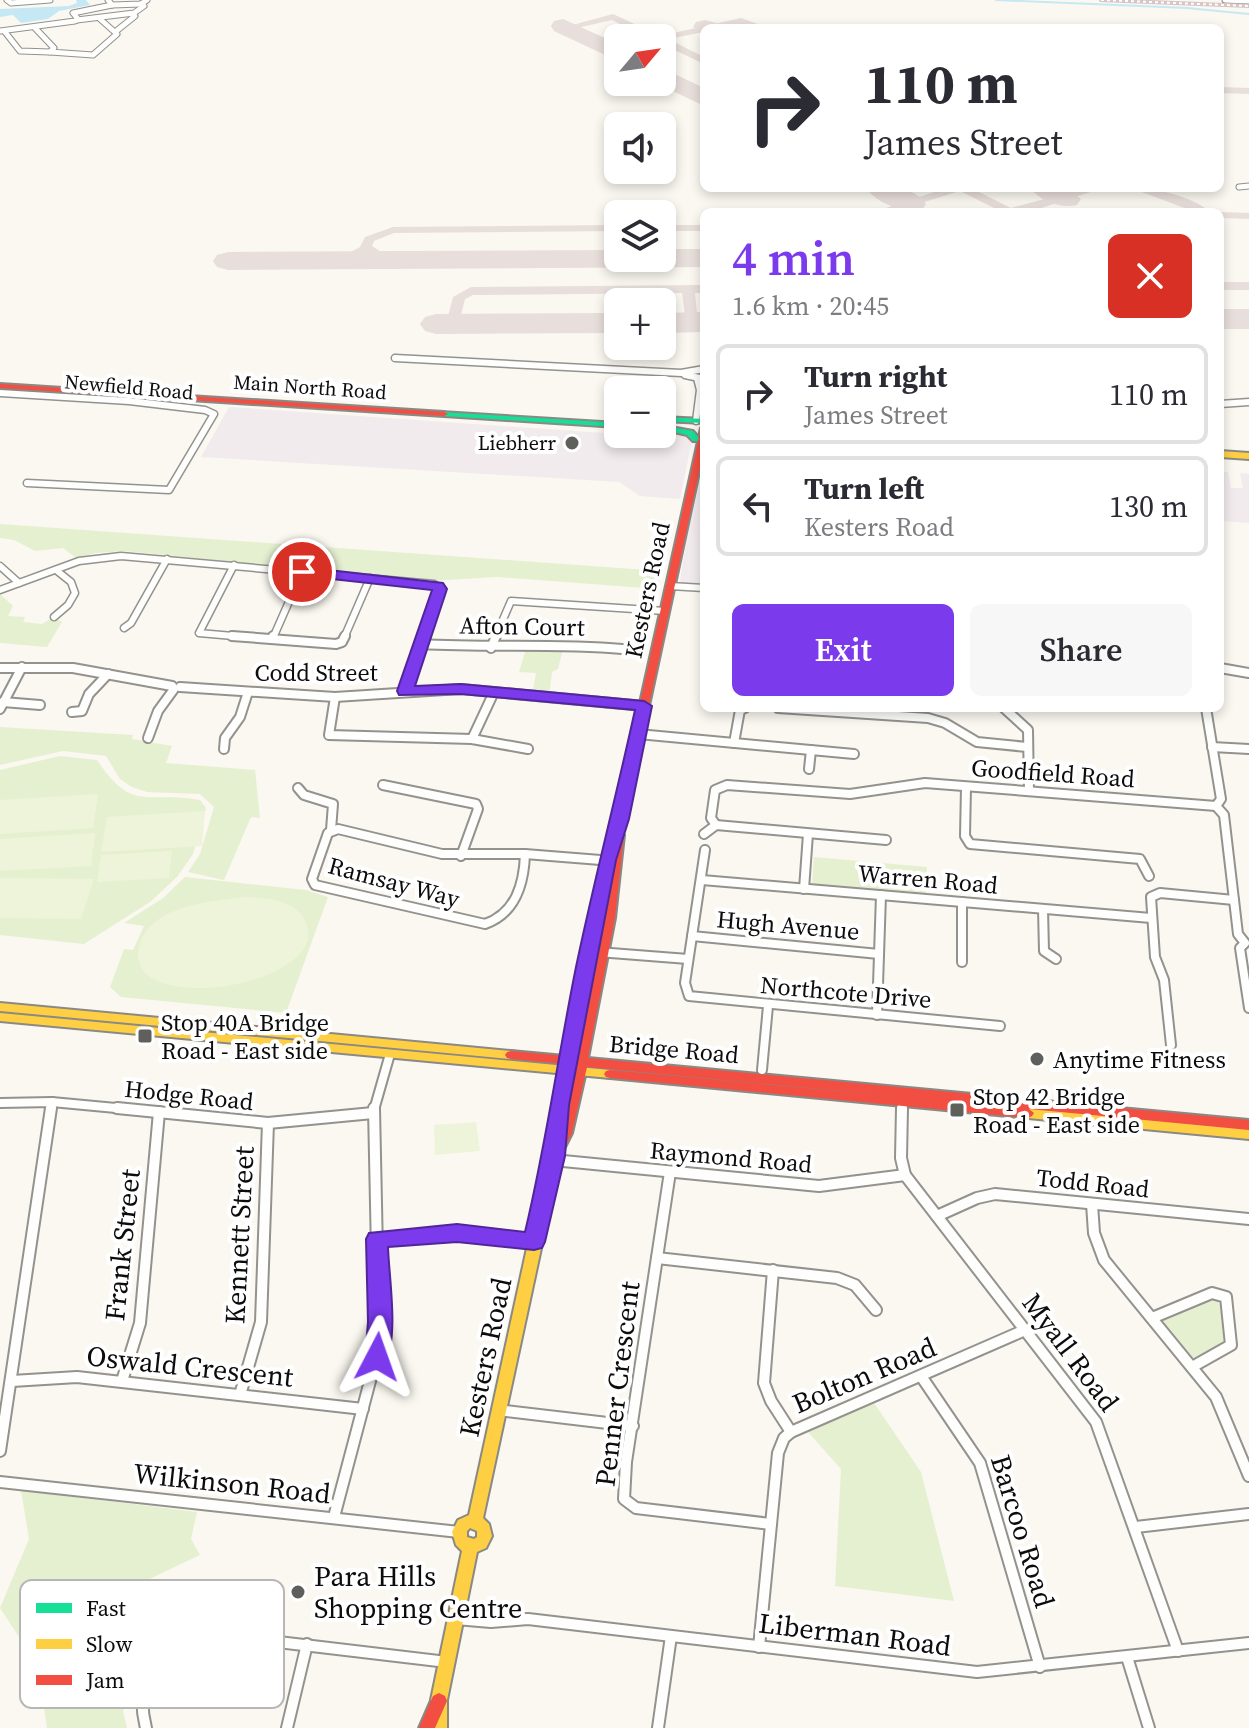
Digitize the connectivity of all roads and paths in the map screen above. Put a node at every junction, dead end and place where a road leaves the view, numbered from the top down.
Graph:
1 (3, 0) edge
2 (50, 0) edge
3 (1225, 0) edge
4 (1249, 1) edge
5 (110, 2) edge
6 (144, 2) edge
7 (132, 14) junction
8 (100, 19) junction
9 (77, 20) junction
10 (35, 28) junction
11 (3, 32) edge
12 (115, 32) junction
13 (9, 40) junction
14 (0, 41) edge
15 (50, 52) junction
16 (93, 55) junction
17 (88, 63) dead end
18 (1249, 186) edge
19 (1239, 187) dead end
20 (395, 358) dead end
21 (698, 377) edge
22 (0, 379) edge
23 (0, 386) edge
24 (0, 393) edge
25 (1249, 402) edge
26 (1224, 404) edge
27 (604, 415) edge
28 (604, 424) edge
29 (676, 425) edge
30 (676, 428) edge
31 (700, 429) edge
32 (700, 429) edge
33 (700, 435) edge
34 (1224, 454) edge
35 (1249, 456) edge
36 (1224, 463) edge
37 (1249, 464) edge
38 (27, 483) dead end
39 (167, 559) junction
40 (234, 565) junction
41 (0, 566) edge
42 (56, 570) junction
43 (302, 572) junction
44 (370, 578) junction
45 (19, 583) junction
46 (670, 586) junction
47 (700, 588) edge
48 (0, 590) edge
49 (665, 611) junction
50 (54, 617) dead end
51 (124, 628) dead end
52 (272, 639) junction
53 (421, 644) junction
54 (491, 648) junction
55 (622, 649) dead end
56 (22, 667) junction
57 (0, 668) edge
58 (1224, 669) edge
59 (1249, 673) edge
60 (108, 674) junction
61 (175, 687) junction
62 (405, 691) junction
63 (248, 692) junction
64 (494, 692) junction
65 (335, 697) junction
66 (2, 705) edge
67 (40, 705) dead end
68 (644, 706) junction
69 (72, 712) dead end
70 (740, 712) edge
71 (868, 712) edge
72 (1005, 712) edge
73 (1207, 712) edge
74 (638, 734) junction
75 (148, 738) dead end
76 (472, 739) junction
77 (734, 743) junction
78 (1027, 747) junction
79 (1212, 747) junction
80 (224, 749) dead end
81 (528, 749) dead end
82 (1249, 749) edge
83 (811, 750) junction
84 (854, 754) dead end
85 (809, 769) dead end
86 (383, 785) dead end
87 (966, 787) junction
88 (298, 788) dead end
89 (887, 789) junction
90 (1029, 791) junction
91 (895, 797) dead end
92 (1216, 806) junction
93 (716, 825) junction
94 (331, 830) junction
95 (704, 834) dead end
96 (808, 834) junction
97 (888, 840) dead end
98 (705, 850) dead end
99 (525, 854) junction
100 (461, 856) junction
101 (612, 861) junction
102 (1149, 876) dead end
103 (702, 880) junction
104 (804, 889) junction
105 (881, 895) junction
106 (1234, 900) junction
107 (962, 902) junction
108 (1043, 909) junction
109 (1151, 918) junction
110 (692, 936) junction
111 (1247, 943) edge
112 (589, 952) junction
113 (603, 952) junction
114 (879, 954) junction
115 (688, 959) junction
116 (1056, 959) dead end
117 (962, 962) dead end
118 (689, 996) junction
119 (679, 1002) dead end
120 (768, 1006) junction
121 (0, 1007) edge
122 (1249, 1008) edge
123 (877, 1015) junction
124 (0, 1017) edge
125 (105, 1022) junction
126 (1000, 1026) dead end
127 (584, 1045) junction
128 (1171, 1045) dead end
129 (392, 1049) junction
130 (601, 1064) junction
131 (573, 1066) junction
132 (762, 1070) dead end
133 (902, 1097) junction
134 (52, 1102) junction
135 (0, 1103) edge
136 (159, 1112) junction
137 (373, 1113) junction
138 (268, 1123) junction
139 (1249, 1125) edge
140 (1249, 1134) edge
141 (554, 1158) junction
142 (670, 1172) junction
143 (905, 1175) junction
144 (1092, 1204) junction
145 (937, 1216) junction
146 (1249, 1219) edge
147 (377, 1239) junction
148 (534, 1242) junction
149 (657, 1258) junction
150 (773, 1270) junction
151 (876, 1310) dead end
152 (1152, 1318) junction
153 (1025, 1330) junction
154 (1192, 1367) junction
155 (921, 1376) junction
156 (12, 1381) junction
157 (122, 1381) junction
158 (240, 1395) junction
159 (363, 1409) junction
160 (498, 1410) junction
161 (633, 1426) junction
162 (791, 1432) junction
163 (0, 1451) edge
164 (1249, 1476) edge
165 (0, 1482) edge
166 (1249, 1514) edge
167 (334, 1517) junction
168 (475, 1522) junction
169 (771, 1524) junction
170 (1136, 1527) junction
171 (459, 1532) junction
172 (471, 1545) junction
173 (456, 1619) junction
174 (671, 1636) junction
175 (284, 1641) edge
176 (1249, 1643) edge
177 (307, 1644) junction
178 (759, 1647) junction
179 (1178, 1651) junction
180 (1127, 1657) junction
181 (447, 1662) junction
182 (1040, 1667) junction
183 (439, 1700) junction
184 (143, 1708) edge
185 (146, 1728) edge
186 (287, 1728) edge
187 (427, 1728) edge
188 (439, 1728) edge
189 (658, 1728) edge
190 (1149, 1728) edge

1 - 2 street
3 - 4 street
5 - 6 street
5 - 9 street
6 - 7 street
7 - 8 street
7 - 12 street
8 - 9 street
8 - 12 street
9 - 10 street
10 - 11 street
10 - 15 street
11 - 13 street
12 - 16 street
13 - 14 street
13 - 15 street
15 - 16 street
16 - 17 street
18 - 19 street
20 - 21 street
22 - 27 main road, Main North Road
23 - 28 main road, Main North Road
24 - 38 street, Newfield Road
25 - 26 street
29 - 32 main road
30 - 31 main road
33 - 46 main road, Kesters Road
34 - 35 main road
36 - 37 main road
39 - 40 street
39 - 42 street
39 - 51 street
40 - 43 street
40 - 52 street
41 - 45 street
42 - 45 street
42 - 50 street
43 - 44 street
43 - 52 street
44 - 52 street
44 - 53 street
45 - 48 street
46 - 47 street
46 - 49 main road, Kesters Road
49 - 54 street
49 - 68 main road, Kesters Road
53 - 54 street, Afton Court
53 - 62 street
54 - 55 street, Afton Court
56 - 57 street, Codd Street
56 - 60 street, Codd Street
56 - 66 street
58 - 59 street
60 - 61 street, Codd Street
60 - 69 street
61 - 63 street, Codd Street
61 - 75 street
62 - 64 street, Codd Street
62 - 65 street, Codd Street
63 - 65 street, Codd Street
63 - 80 street
64 - 68 street, Codd Street
64 - 76 street
65 - 76 street
66 - 67 street
68 - 74 main road, Kesters Road
70 - 77 street
71 - 78 street
72 - 78 street
73 - 79 street
74 - 77 street
74 - 101 main road, Kesters Road
76 - 81 street
77 - 83 street
78 - 90 street
79 - 82 street
79 - 92 street
83 - 84 street
83 - 85 street
86 - 100 street
87 - 89 street, Goodfield Road
87 - 90 street, Goodfield Road
87 - 102 street
88 - 94 street
89 - 91 street
89 - 93 street, Goodfield Road
90 - 92 street, Goodfield Road
92 - 106 street
93 - 95 street
93 - 96 street
94 - 99 street, Ramsay Way
94 - 100 street, Ramsay Way
96 - 97 street
96 - 104 street
98 - 103 street
99 - 100 street, Ramsay Way
99 - 101 street, Ramsay Way
101 - 112 main road, Kesters Road
101 - 113 main road, Kesters Road
103 - 104 street, Warren Road
103 - 110 street
104 - 105 street, Warren Road
105 - 107 street, Warren Road
105 - 114 street
106 - 109 street
106 - 111 street
107 - 108 street, Warren Road
107 - 117 street
108 - 109 street, Warren Road
108 - 116 street
109 - 128 street
110 - 114 street, Hugh Avenue
110 - 115 street
111 - 122 street
112 - 113 street
112 - 131 main road, Kesters Road
113 - 115 street
113 - 127 main road, Kesters Road
114 - 123 street
115 - 118 street
118 - 119 street
118 - 120 street, Northcote Drive
120 - 123 street, Northcote Drive
120 - 132 street
121 - 125 main road, Bridge Road
123 - 126 street, Northcote Drive
124 - 125 main road, Bridge Road
125 - 129 main road, Bridge Road
127 - 130 main road
127 - 131 main road, Kesters Road
129 - 131 main road, Bridge Road
129 - 137 street
130 - 131 main road, Bridge Road
130 - 133 main road, Bridge Road
131 - 133 main road, Bridge Road
131 - 141 main road, Kesters Road
133 - 139 main road, Bridge Road
133 - 140 main road, Bridge Road
133 - 143 street
134 - 135 street, Hodge Road
134 - 136 street, Hodge Road
134 - 156 street
136 - 138 street, Hodge Road
136 - 157 street, Frank Street
137 - 138 street, Hodge Road
137 - 147 street
138 - 158 street, Kennett Street
141 - 142 street, Raymond Road
141 - 148 main road, Kesters Road
142 - 143 street, Raymond Road
142 - 149 street, Penner Crescent
143 - 145 street, Myall Road
144 - 145 street, Todd Road
144 - 146 street, Todd Road
144 - 152 street
145 - 153 street, Myall Road
147 - 148 street
147 - 159 street
148 - 160 main road, Kesters Road
149 - 150 street
149 - 161 street, Penner Crescent
150 - 151 street
150 - 162 street
152 - 154 street
152 - 154 street
153 - 155 street, Bolton Road
153 - 170 street, Myall Road
154 - 164 street
155 - 162 street, Bolton Road
155 - 182 street, Barcoo Road
156 - 157 street, Oswald Crescent
156 - 163 street
157 - 158 street, Oswald Crescent
158 - 159 street, Oswald Crescent
159 - 167 street
160 - 161 street
160 - 168 main road, Kesters Road
161 - 169 street, Penner Crescent
162 - 169 street, Bolton Road
165 - 167 street, Wilkinson Road
166 - 170 street
167 - 171 street, Wilkinson Road
168 - 171 main road
168 - 172 main road
169 - 178 street, Bolton Road
170 - 179 street, Myall Road
171 - 172 main road
172 - 173 main road
173 - 174 street, Liberman Road
173 - 181 main road
174 - 178 street, Liberman Road
174 - 189 street
175 - 177 street
176 - 179 street, Liberman Road
177 - 181 street
177 - 186 street
178 - 182 street, Liberman Road
179 - 180 street, Liberman Road
180 - 182 street, Liberman Road
180 - 190 street
181 - 183 main road
183 - 187 main road
183 - 188 main road
184 - 185 street

